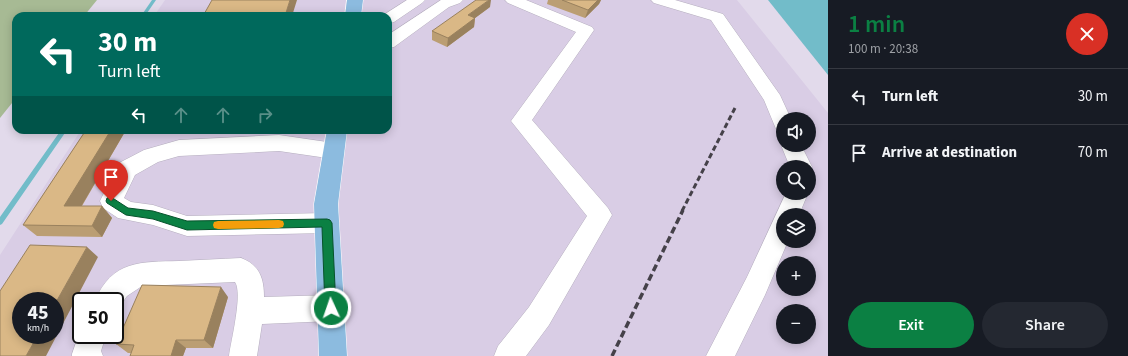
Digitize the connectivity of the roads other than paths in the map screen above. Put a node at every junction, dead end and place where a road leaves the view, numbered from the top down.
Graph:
1 (355, 0) edge
2 (417, 0) edge
3 (455, 0) edge
4 (513, 0) edge
5 (659, 0) edge
6 (704, 0) edge
7 (354, 12) edge
8 (392, 16) edge
9 (717, 17) junction
10 (392, 40) edge
11 (778, 112) edge
12 (335, 140) edge
13 (327, 223) junction
14 (776, 240) edge
15 (113, 292) edge
16 (331, 308) junction
17 (250, 311) junction
18 (89, 344) edge
19 (89, 356) edge
20 (243, 356) edge
21 (333, 356) edge
22 (508, 356) edge
23 (720, 356) edge

1 - 7 main road
2 - 8 lane
3 - 10 lane
4 - 22 lane
5 - 9 lane
6 - 9 lane
9 - 11 lane
12 - 13 main road
12 - 13 lane
13 - 16 main road
14 - 23 lane
15 - 17 lane
16 - 17 lane
16 - 21 main road
17 - 20 lane
18 - 19 lane

